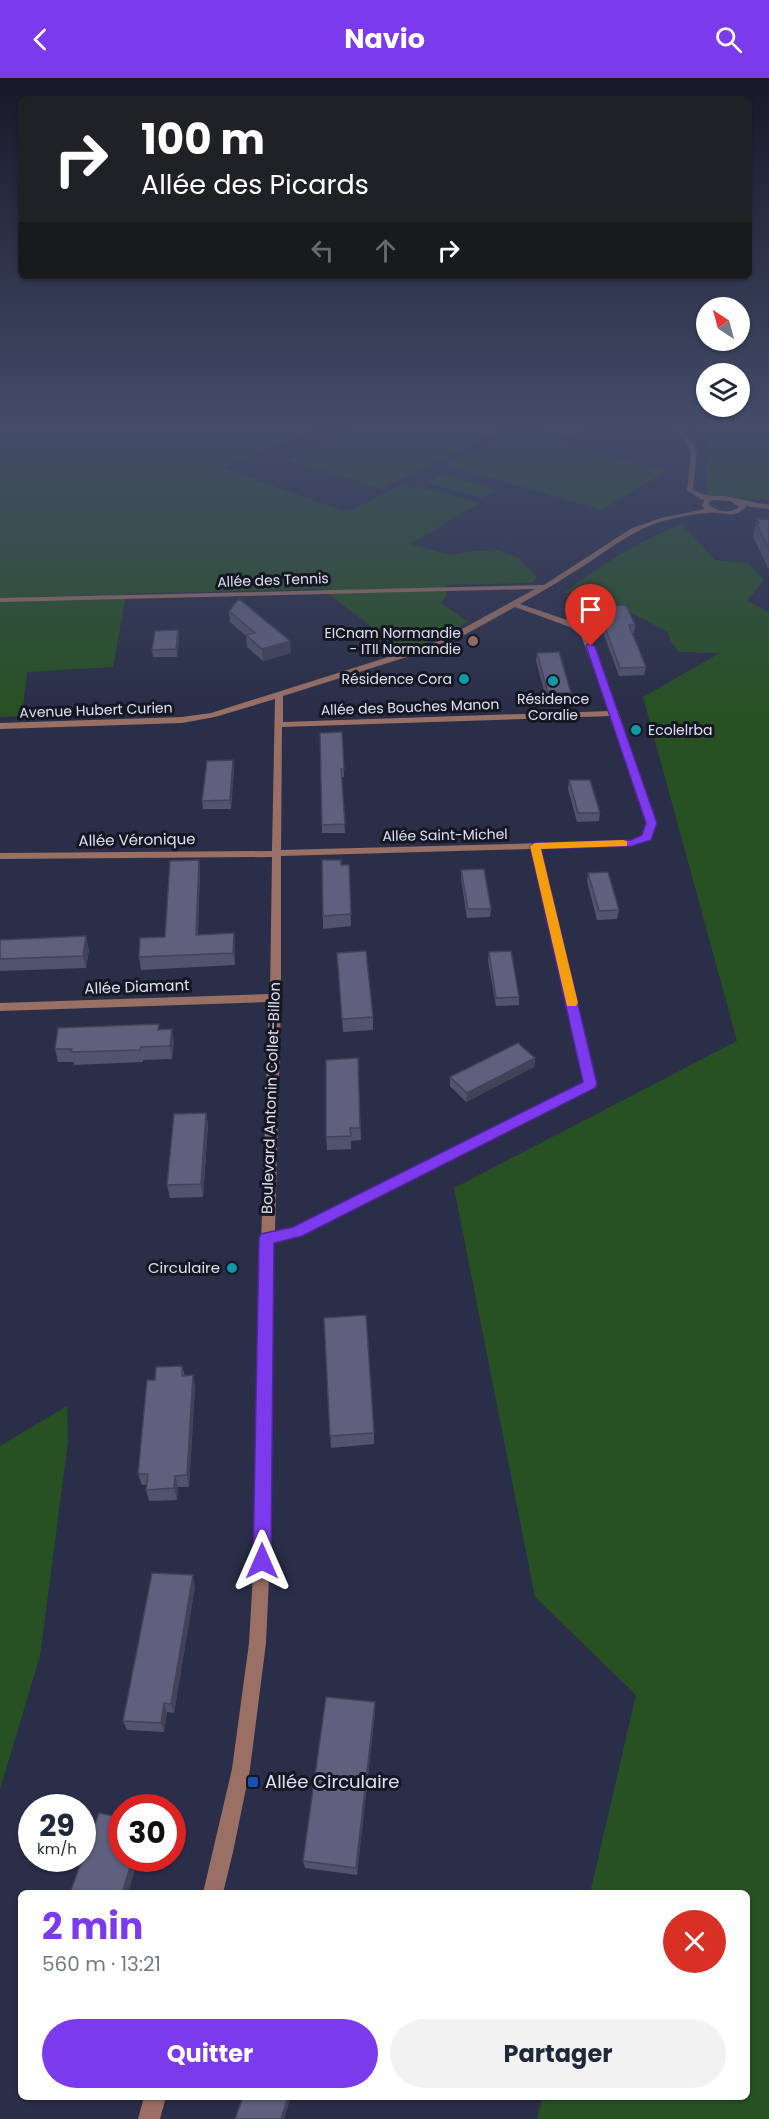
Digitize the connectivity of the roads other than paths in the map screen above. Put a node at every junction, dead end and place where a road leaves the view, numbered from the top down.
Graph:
1 (657, 522) edge
2 (547, 586) junction
3 (0, 600) edge
4 (514, 604) junction
5 (279, 694) junction
6 (615, 713) junction
7 (0, 726) edge
8 (278, 726) junction
9 (535, 846) junction
10 (275, 852) junction
11 (0, 856) edge
12 (275, 998) junction
13 (0, 1007) edge
14 (267, 1238) junction
15 (214, 1890) edge
16 (154, 2100) edge
17 (149, 2119) edge

1 - 2 street, Avenue Hubert Curien
2 - 3 street, Allée des Tennis
2 - 4 street, Avenue Hubert Curien
4 - 5 street, Avenue Hubert Curien
4 - 6 street, Allée Saint-Michel
5 - 7 street, Avenue Hubert Curien
5 - 8 street, Boulevard Antonin Collet-Billon
6 - 8 street, Allée des Bouches Manon
6 - 9 street, Allée Saint-Michel
8 - 10 street, Boulevard Antonin Collet-Billon
9 - 10 street, Allée Saint-Michel
9 - 14 street
10 - 11 street, Allée Véronique
10 - 12 street, Boulevard Antonin Collet-Billon
12 - 13 street, Allée Diamant
12 - 14 street, Boulevard Antonin Collet-Billon
14 - 15 street, Boulevard Antonin Collet-Billon
16 - 17 street

